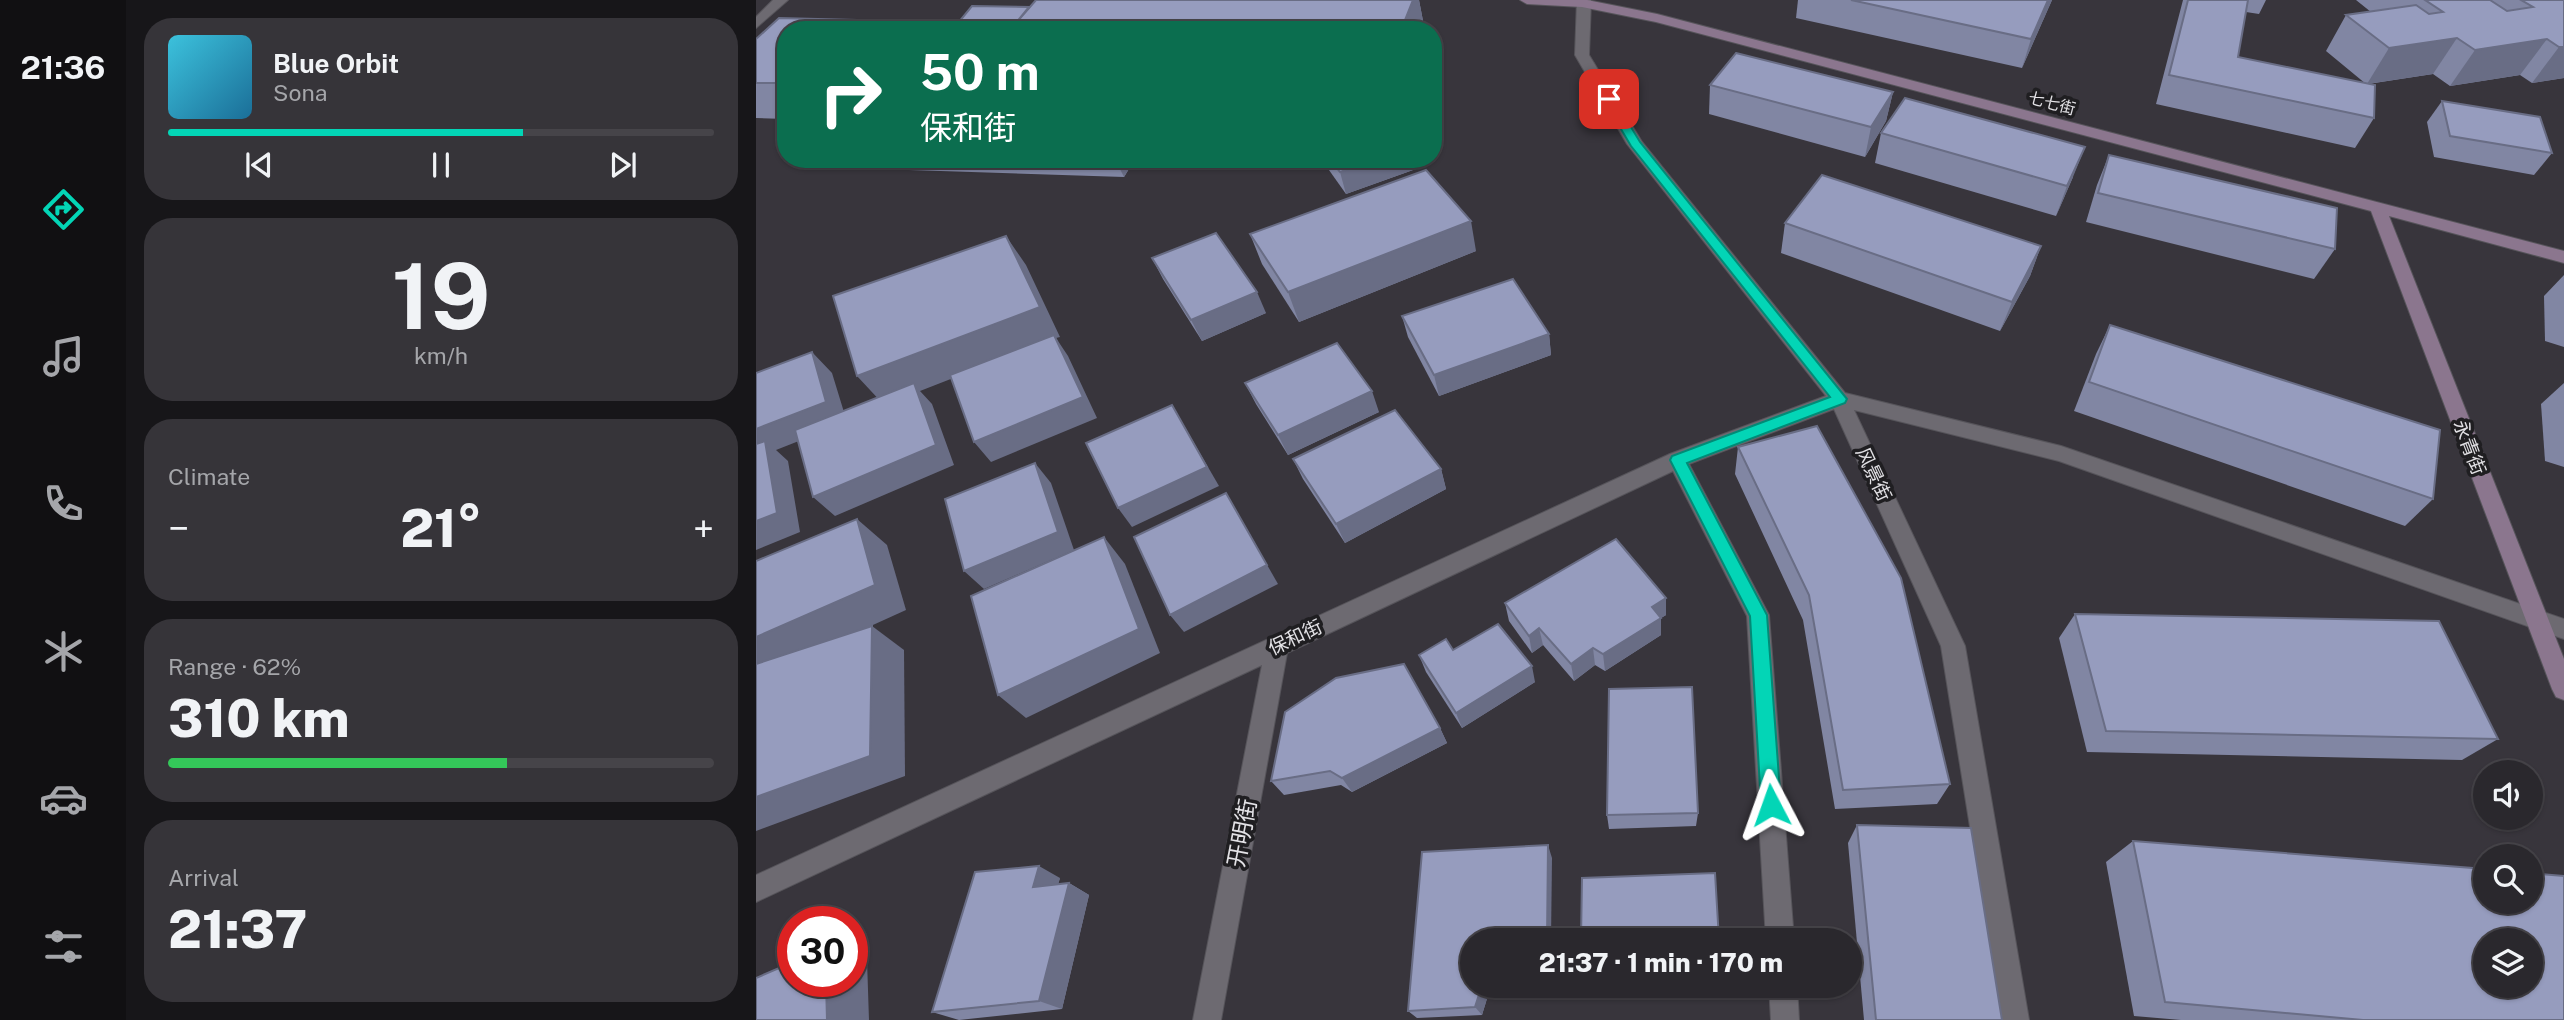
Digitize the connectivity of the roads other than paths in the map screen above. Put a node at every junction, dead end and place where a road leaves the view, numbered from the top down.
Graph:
1 (781, 0) edge
2 (1527, 0) edge
3 (1583, 2) edge
4 (756, 24) edge
5 (2377, 206) junction
6 (2564, 257) edge
7 (1839, 399) junction
8 (1677, 460) junction
9 (2538, 621) junction
10 (2564, 629) edge
11 (1277, 645) junction
12 (2564, 689) edge
13 (756, 889) edge
14 (1779, 928) edge
15 (1784, 998) edge
16 (1208, 1020) edge
17 (1786, 1020) edge
18 (2015, 1020) edge

1 - 4 street
2 - 3 main road, 七七街
3 - 5 main road, 七七街
3 - 7 street, 风景街
5 - 6 main road, 七七街
5 - 9 main road, 永青街
7 - 8 street, 保和街
7 - 9 street
7 - 18 street, 风景街
8 - 11 street, 保和街
8 - 14 street
9 - 10 street
9 - 12 main road, 永青街
11 - 13 street, 保和街
11 - 16 street, 开明街
15 - 17 street

